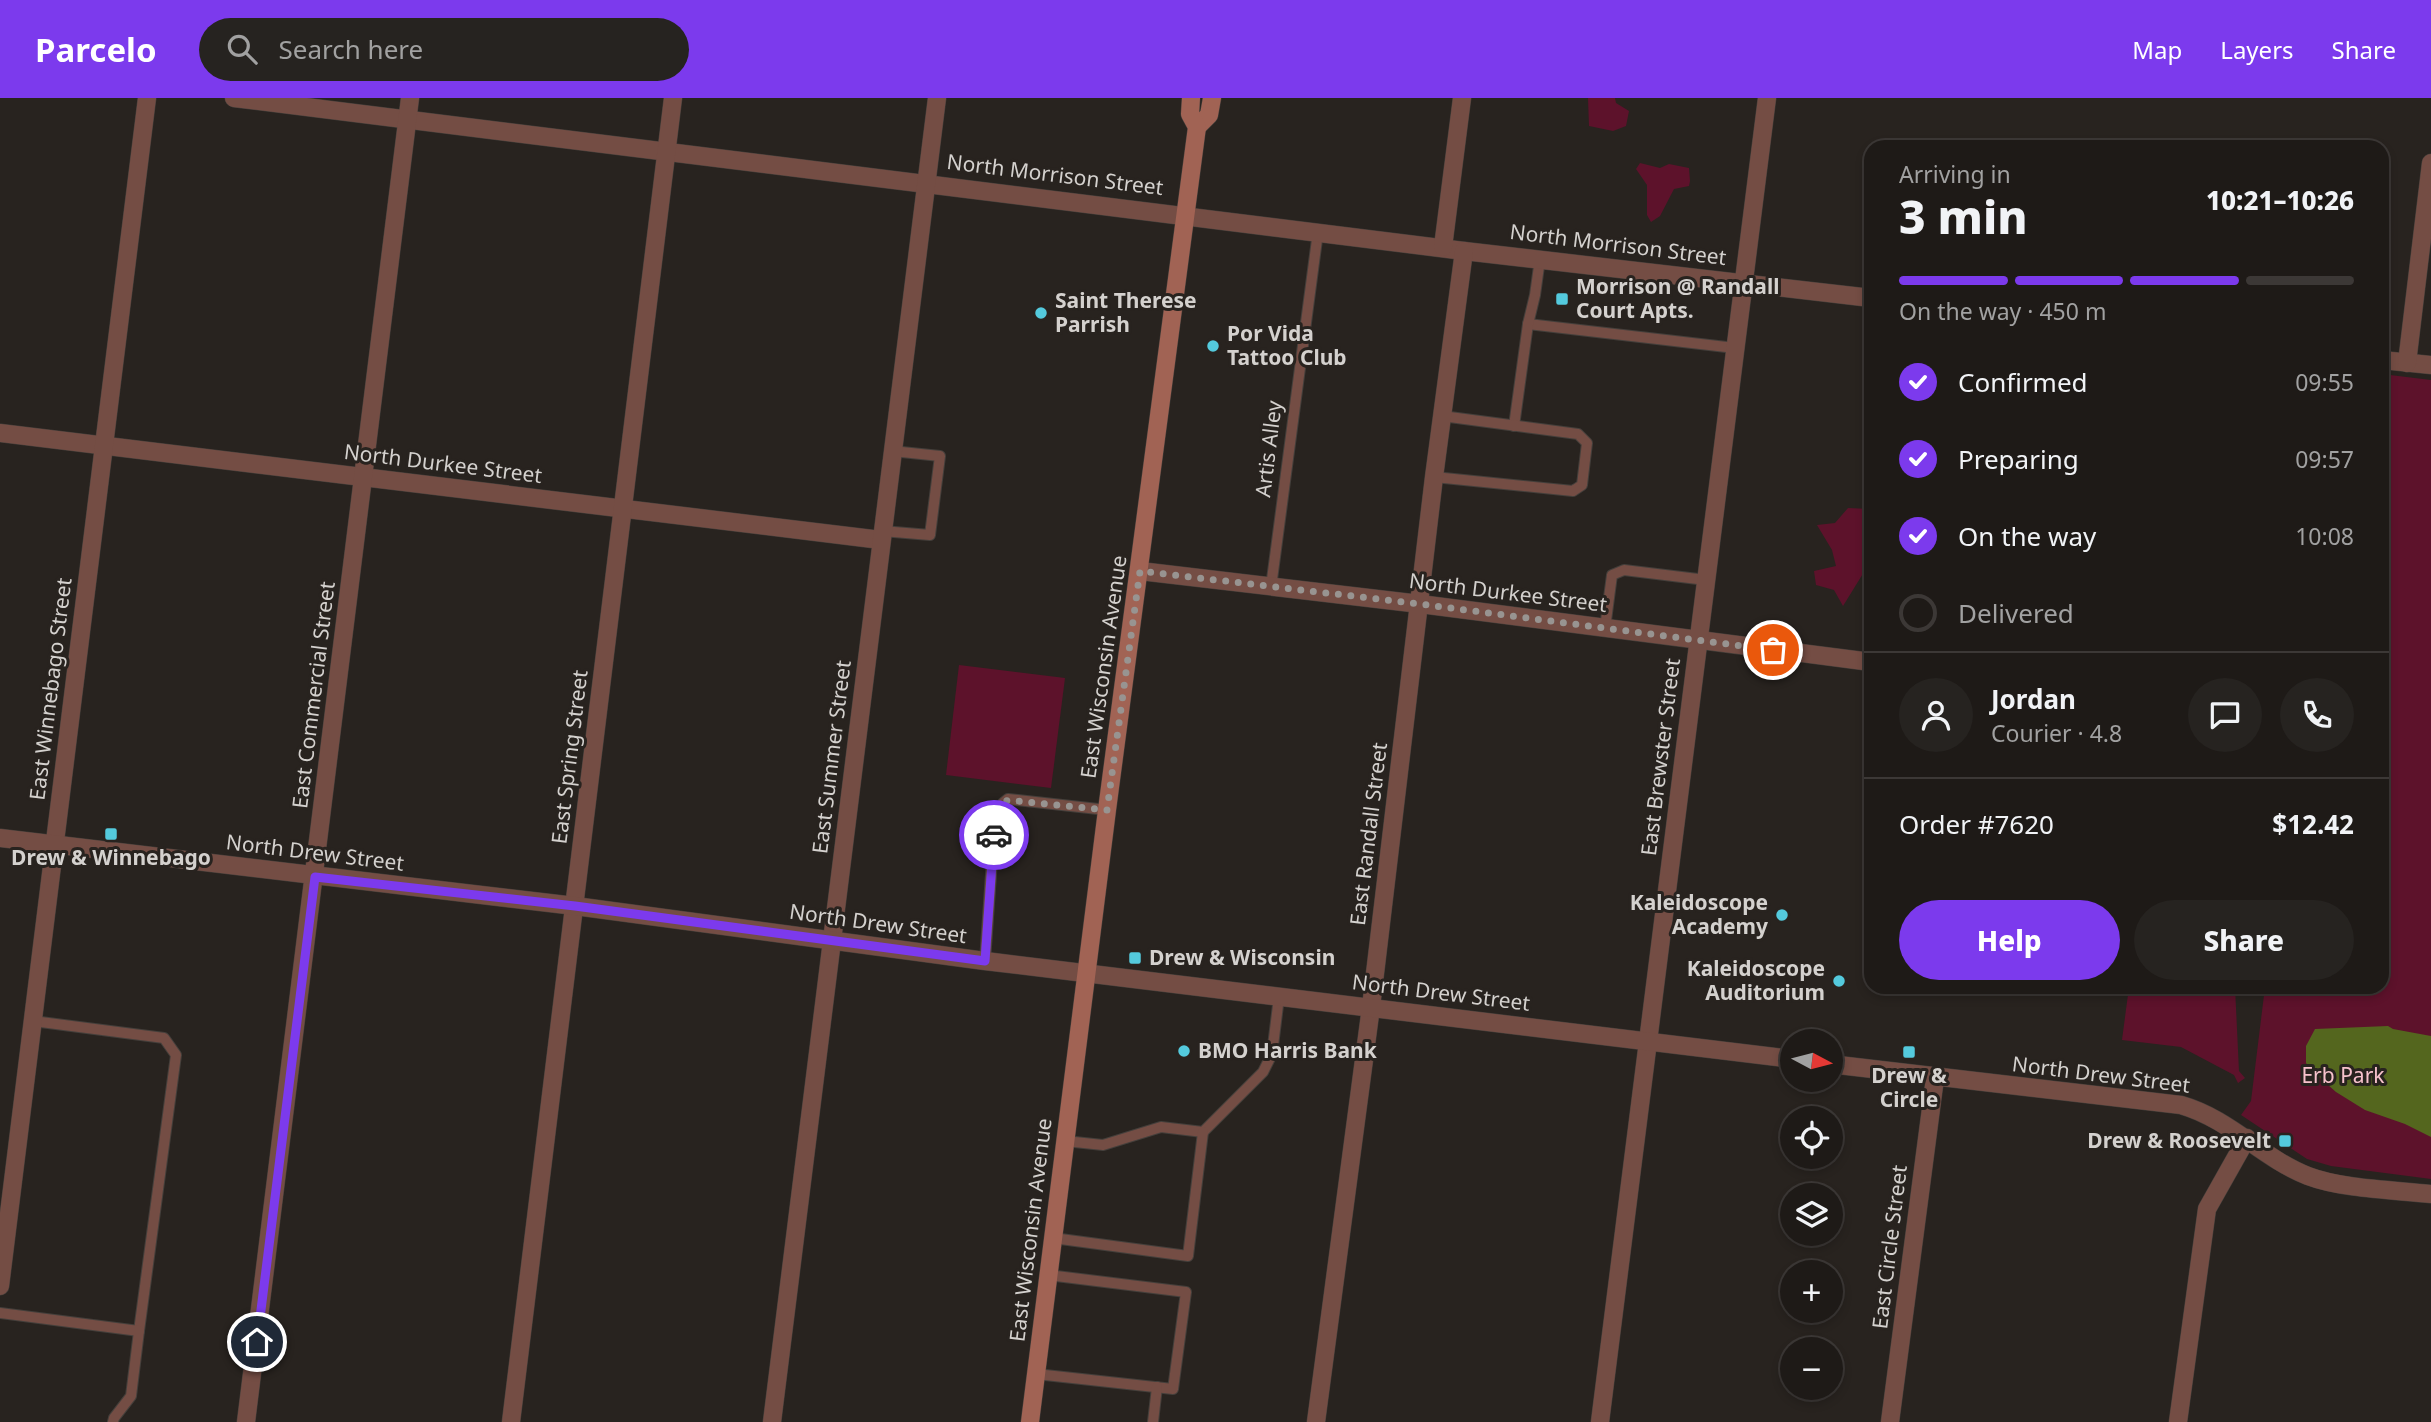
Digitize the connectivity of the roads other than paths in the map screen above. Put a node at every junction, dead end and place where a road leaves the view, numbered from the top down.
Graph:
1 (147, 98) edge
2 (234, 98) edge
3 (410, 98) edge
4 (673, 98) edge
5 (937, 98) edge
6 (1191, 98) edge
7 (1212, 98) edge
8 (1462, 98) edge
9 (1767, 98) edge
10 (408, 118) junction
11 (1197, 127) junction
12 (666, 151) junction
13 (2431, 163) edge
14 (927, 182) junction
15 (1186, 215) junction
16 (1318, 232) junction
17 (1443, 247) junction
18 (1464, 250) junction
19 (1540, 259) junction
20 (1743, 283) junction
21 (1864, 297) edge
22 (1528, 324) junction
23 (1735, 348) junction
24 (2389, 361) edge
25 (2407, 363) junction
26 (2431, 365) edge
27 (1442, 416) junction
28 (1514, 426) junction
29 (0, 433) edge
30 (103, 445) junction
31 (892, 451) junction
32 (363, 477) junction
33 (1434, 477) junction
34 (621, 508) junction
35 (881, 536) junction
36 (1140, 571) junction
37 (1706, 580) junction
38 (1271, 587) junction
39 (1420, 604) junction
40 (1605, 628) junction
41 (1699, 640) junction
42 (1864, 662) edge
43 (1107, 810) junction
44 (0, 838) edge
45 (56, 844) junction
46 (315, 877) junction
47 (575, 906) junction
48 (833, 940) junction
49 (985, 961) junction
50 (1086, 973) junction
51 (1279, 997) junction
52 (1371, 1007) junction
53 (33, 1021) junction
54 (1648, 1040) junction
55 (1780, 1057) edge
56 (1843, 1066) edge
57 (1935, 1078) junction
58 (1203, 1132) junction
59 (2247, 1138) junction
60 (1065, 1141) junction
61 (2431, 1194) edge
62 (1053, 1238) junction
63 (1048, 1275) junction
64 (0, 1286) edge
65 (0, 1313) edge
66 (139, 1331) junction
67 (1035, 1374) junction
68 (1157, 1387) junction
69 (114, 1422) edge
70 (246, 1422) edge
71 (511, 1422) edge
72 (772, 1422) edge
73 (1030, 1422) edge
74 (1153, 1422) edge
75 (1316, 1422) edge
76 (1600, 1422) edge
77 (1890, 1422) edge
78 (2179, 1422) edge

1 - 30 street, East Winnebago Street
2 - 10 street, North Morrison Street
3 - 10 street, East Commercial Street
4 - 12 street, East Spring Street
5 - 14 street, East Summer Street
6 - 11 main road, East Wisconsin Avenue
7 - 11 main road, East Wisconsin Avenue
8 - 17 street
9 - 20 street, East Brewster Street
10 - 12 street, North Morrison Street
10 - 32 street, East Commercial Street
11 - 15 main road, East Wisconsin Avenue
12 - 14 street, North Morrison Street
12 - 34 street, East Spring Street
13 - 25 street
14 - 15 street, North Morrison Street
14 - 31 street, East Summer Street
15 - 16 street, North Morrison Street
15 - 36 main road, East Wisconsin Avenue
16 - 17 street, North Morrison Street
16 - 38 lane, Artis Alley
17 - 18 street, North Morrison Street
18 - 19 street, North Morrison Street
18 - 27 street, East Randall Street
19 - 20 street, North Morrison Street
19 - 22 lane
20 - 21 street, North Morrison Street
20 - 23 street, East Brewster Street
22 - 23 lane
22 - 28 lane
23 - 37 street, East Brewster Street
24 - 25 street
25 - 26 street
27 - 28 lane
27 - 33 street, East Randall Street
28 - 33 lane
29 - 30 street, North Durkee Street
30 - 32 street, North Durkee Street
30 - 45 street, East Winnebago Street
31 - 35 street, East Summer Street
31 - 35 lane
32 - 34 street, North Durkee Street
32 - 46 street, East Commercial Street
33 - 39 street, East Randall Street
34 - 35 street, North Durkee Street
34 - 47 street, East Spring Street
35 - 48 street, East Summer Street
36 - 38 street, North Durkee Street
36 - 43 main road, East Wisconsin Avenue
37 - 40 lane
37 - 41 street, East Brewster Street
38 - 39 street, North Durkee Street
39 - 40 street, North Durkee Street
39 - 52 street, East Randall Street
40 - 41 street, North Durkee Street
41 - 42 street, North Durkee Street
41 - 54 street, East Brewster Street
43 - 49 lane
43 - 50 main road, East Wisconsin Avenue
44 - 45 street, North Drew Street
45 - 46 street, North Drew Street
45 - 53 street, East Winnebago Street
46 - 47 street, North Drew Street
46 - 70 street, East Commercial Street
47 - 48 street, North Drew Street
47 - 71 street, East Spring Street
48 - 49 street, North Drew Street
48 - 72 street, East Summer Street
49 - 50 street, North Drew Street
50 - 51 street, North Drew Street
50 - 60 main road, East Wisconsin Avenue
51 - 52 street, North Drew Street
51 - 58 lane
52 - 54 street, North Drew Street
52 - 75 street, East Randall Street
53 - 64 street, East Winnebago Street
53 - 66 lane
54 - 55 street, North Drew Street
54 - 76 street, East Brewster Street
56 - 57 street, North Drew Street
57 - 59 street, North Drew Street
57 - 77 street, East Circle Street
58 - 60 lane
58 - 62 lane
59 - 61 street, North Drew Street
59 - 78 street
60 - 62 main road, East Wisconsin Avenue
62 - 63 main road, East Wisconsin Avenue
63 - 67 main road, East Wisconsin Avenue
63 - 68 lane
65 - 66 lane
66 - 69 lane
67 - 68 lane
67 - 73 main road, East Wisconsin Avenue
68 - 74 lane

